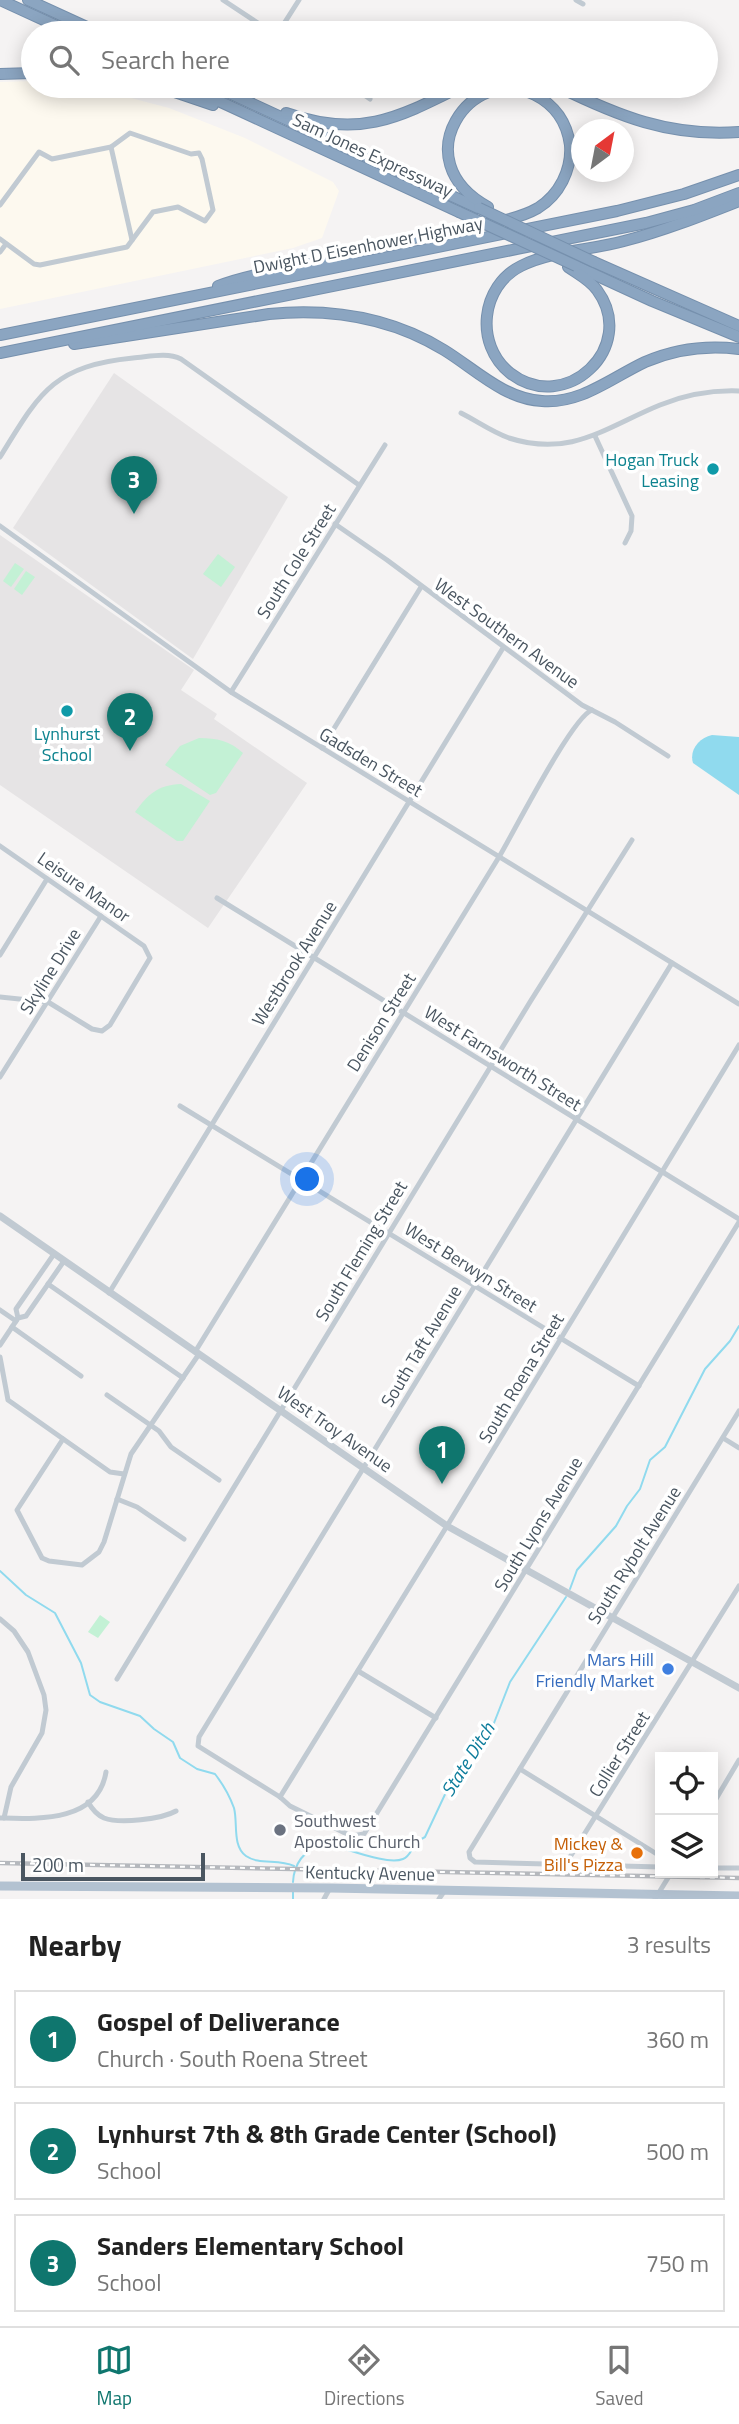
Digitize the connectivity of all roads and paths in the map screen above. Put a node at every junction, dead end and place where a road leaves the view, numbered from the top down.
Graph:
1 (1, 0) edge
2 (28, 0) edge
3 (223, 0) edge
4 (299, 0) edge
5 (576, 0) edge
6 (583, 4) dead end
7 (46, 21) edge
8 (74, 21) edge
9 (257, 21) edge
10 (284, 21) edge
11 (21, 73) edge
12 (0, 74) edge
13 (194, 98) edge
14 (212, 98) edge
15 (239, 98) edge
16 (243, 98) edge
17 (438, 98) edge
18 (478, 98) edge
19 (539, 98) edge
20 (582, 98) edge
21 (261, 120) junction
22 (739, 132) edge
23 (111, 147) junction
24 (739, 175) edge
25 (739, 193) edge
26 (739, 201) edge
27 (0, 205) edge
28 (483, 207) junction
29 (0, 239) edge
30 (132, 241) junction
31 (6, 244) junction
32 (0, 252) edge
33 (572, 266) junction
34 (187, 297) junction
35 (739, 326) edge
36 (0, 335) edge
37 (739, 337) edge
38 (20, 348) junction
39 (739, 349) edge
40 (0, 353) edge
41 (739, 391) edge
42 (461, 412) dead end
43 (595, 436) junction
44 (385, 445) dead end
45 (0, 457) edge
46 (359, 485) junction
47 (335, 524) junction
48 (0, 526) edge
49 (625, 543) dead end
50 (421, 587) junction
51 (503, 648) junction
52 (231, 692) junction
53 (592, 710) junction
54 (322, 748) junction
55 (668, 756) dead end
56 (410, 802) junction
57 (632, 840) dead end
58 (0, 846) edge
59 (499, 857) junction
60 (47, 879) junction
61 (217, 898) dead end
62 (587, 911) junction
63 (101, 916) junction
64 (0, 955) edge
65 (313, 957) junction
66 (672, 963) junction
67 (0, 998) edge
68 (48, 1002) junction
69 (739, 1004) edge
70 (403, 1013) junction
71 (739, 1045) edge
72 (491, 1067) junction
73 (0, 1077) edge
74 (180, 1106) dead end
75 (576, 1119) junction
76 (211, 1124) junction
77 (662, 1172) junction
78 (302, 1179) junction
79 (0, 1216) edge
80 (739, 1221) edge
81 (388, 1233) junction
82 (54, 1254) junction
83 (64, 1261) junction
84 (48, 1284) junction
85 (474, 1286) junction
86 (109, 1293) junction
87 (0, 1310) edge
88 (17, 1320) junction
89 (12, 1328) junction
90 (561, 1339) junction
91 (0, 1345) edge
92 (197, 1353) junction
93 (0, 1357) edge
94 (81, 1377) dead end
95 (183, 1378) junction
96 (639, 1387) junction
97 (107, 1395) dead end
98 (281, 1410) junction
99 (739, 1411) edge
100 (150, 1425) junction
101 (723, 1438) junction
102 (63, 1439) junction
103 (739, 1448) edge
104 (364, 1468) junction
105 (124, 1474) junction
106 (219, 1480) dead end
107 (117, 1499) junction
108 (447, 1526) junction
109 (184, 1539) dead end
110 (527, 1570) junction
111 (739, 1586) edge
112 (612, 1618) junction
113 (0, 1619) edge
114 (692, 1662) junction
115 (358, 1671) junction
116 (117, 1679) dead end
117 (739, 1688) edge
118 (436, 1718) junction
119 (739, 1760) edge
120 (520, 1769) junction
121 (106, 1772) dead end
122 (718, 1796) edge
123 (280, 1797) junction
124 (88, 1802) junction
125 (176, 1811) dead end
126 (596, 1817) junction
127 (2, 1818) edge
128 (655, 1853) edge
129 (565, 1864) junction
130 (655, 1867) edge
131 (718, 1868) edge
132 (739, 1868) edge
133 (668, 1878) edge
134 (0, 1886) edge
135 (330, 1888) junction
136 (445, 1890) junction
137 (549, 1895) edge
138 (656, 1896) edge
139 (739, 1896) edge
140 (324, 1899) edge
141 (439, 1899) edge

1 - 7 highway
2 - 8 highway
3 - 9 street
4 - 10 street
5 - 6 street
11 - 12 highway
13 - 21 highway
14 - 21 highway, Sam Jones Expressway
15 - 28 highway, Sam Jones Expressway
16 - 17 highway
18 - 28 highway
19 - 34 highway
20 - 22 highway
21 - 33 highway, Sam Jones Expressway, bridge
23 - 27 street
23 - 30 street
23 - 30 street
24 - 34 highway, Dwight D Eisenhower Highway
25 - 38 highway, Dwight D Eisenhower Highway
26 - 33 highway
28 - 35 highway, bridge
29 - 31 street
30 - 31 street
31 - 32 street
33 - 37 highway
34 - 36 highway, Dwight D Eisenhower Highway
38 - 39 highway
38 - 40 highway, Dwight D Eisenhower Highway
41 - 43 street
42 - 43 street
43 - 49 street
44 - 46 street, South Cole Street
45 - 46 street
46 - 47 street, South Cole Street
47 - 50 street, West Southern Avenue
47 - 52 street, South Cole Street
48 - 52 street, Gadsden Street
50 - 51 street, West Southern Avenue
50 - 54 street
51 - 53 street, West Southern Avenue
51 - 56 street, Westbrook Avenue
52 - 54 street, Gadsden Street
53 - 55 street, West Southern Avenue
53 - 59 street, Denison Street
54 - 56 street, Gadsden Street
56 - 59 street, Gadsden Street
56 - 65 street, Westbrook Avenue
57 - 62 street, South Fleming Street
58 - 60 street, Leisure Manor
59 - 62 street, Gadsden Street
59 - 70 street, Denison Street
60 - 63 street, Leisure Manor
60 - 64 street
61 - 65 street, West Farnsworth Street
62 - 66 street, Gadsden Street
62 - 72 street, South Fleming Street
63 - 68 street, Skyline Drive
63 - 68 street, Leisure Manor
65 - 70 street, West Farnsworth Street
65 - 76 street, Westbrook Avenue
66 - 69 street, Gadsden Street
66 - 75 street, South Taft Avenue
67 - 68 street
68 - 73 street, Skyline Drive
70 - 72 street, West Farnsworth Street
70 - 78 street, Denison Street
71 - 77 street, South Roena Street
72 - 75 street, West Farnsworth Street
72 - 81 street, South Fleming Street
74 - 76 street, West Berwyn Street
75 - 77 street, West Farnsworth Street
75 - 85 street, South Taft Avenue
76 - 78 street, West Berwyn Street
76 - 86 street, Westbrook Avenue
77 - 80 street, West Farnsworth Street
77 - 90 street, South Roena Street
78 - 81 street, West Berwyn Street
78 - 92 street, Denison Street
79 - 82 street, West Troy Avenue
80 - 96 street, South Lyons Avenue
81 - 85 street, West Berwyn Street
81 - 98 street, South Fleming Street
82 - 83 street, West Troy Avenue
82 - 88 street
83 - 84 street
83 - 86 street, West Troy Avenue
84 - 88 street
84 - 95 street
85 - 90 street, West Berwyn Street
85 - 104 street, South Taft Avenue
86 - 92 street, West Troy Avenue
87 - 88 street
88 - 89 street
89 - 91 street
89 - 94 street
90 - 96 street, West Berwyn Street
90 - 108 street, South Roena Street
92 - 95 street, Denison Street
92 - 98 street, West Troy Avenue
93 - 102 street
95 - 100 street, Denison Street
96 - 110 street, South Lyons Avenue
97 - 100 street
98 - 104 street, West Troy Avenue
98 - 116 street, South Fleming Street
99 - 101 street, South Rybolt Avenue
100 - 105 street, Denison Street
100 - 106 street
101 - 103 street
101 - 112 street, South Rybolt Avenue
102 - 105 street
102 - 107 street, Denison Street
104 - 108 street, West Troy Avenue
104 - 123 street, South Taft Avenue
105 - 107 street, Denison Street
107 - 109 street
108 - 110 street, West Troy Avenue
108 - 115 street, South Roena Street
110 - 112 street, West Troy Avenue
110 - 118 street, South Lyons Avenue
111 - 114 street, Collier Street
112 - 114 street, West Troy Avenue
112 - 120 street, South Rybolt Avenue
113 - 127 street
114 - 117 street, West Troy Avenue
114 - 126 street, Collier Street
115 - 118 street
115 - 123 street, South Roena Street
118 - 123 street, South Lyons Avenue
119 - 122 street
120 - 126 street
120 - 129 street, South Rybolt Avenue
121 - 124 street
124 - 125 street
124 - 127 street
126 - 128 street
126 - 129 street, Collier Street
129 - 130 street
131 - 132 street
133 - 138 street
134 - 135 main road, Kentucky Avenue
135 - 136 main road, Kentucky Avenue
135 - 140 street
136 - 137 main road, Kentucky Avenue
136 - 141 street
137 - 138 main road, Kentucky Avenue
138 - 139 main road, Kentucky Avenue

